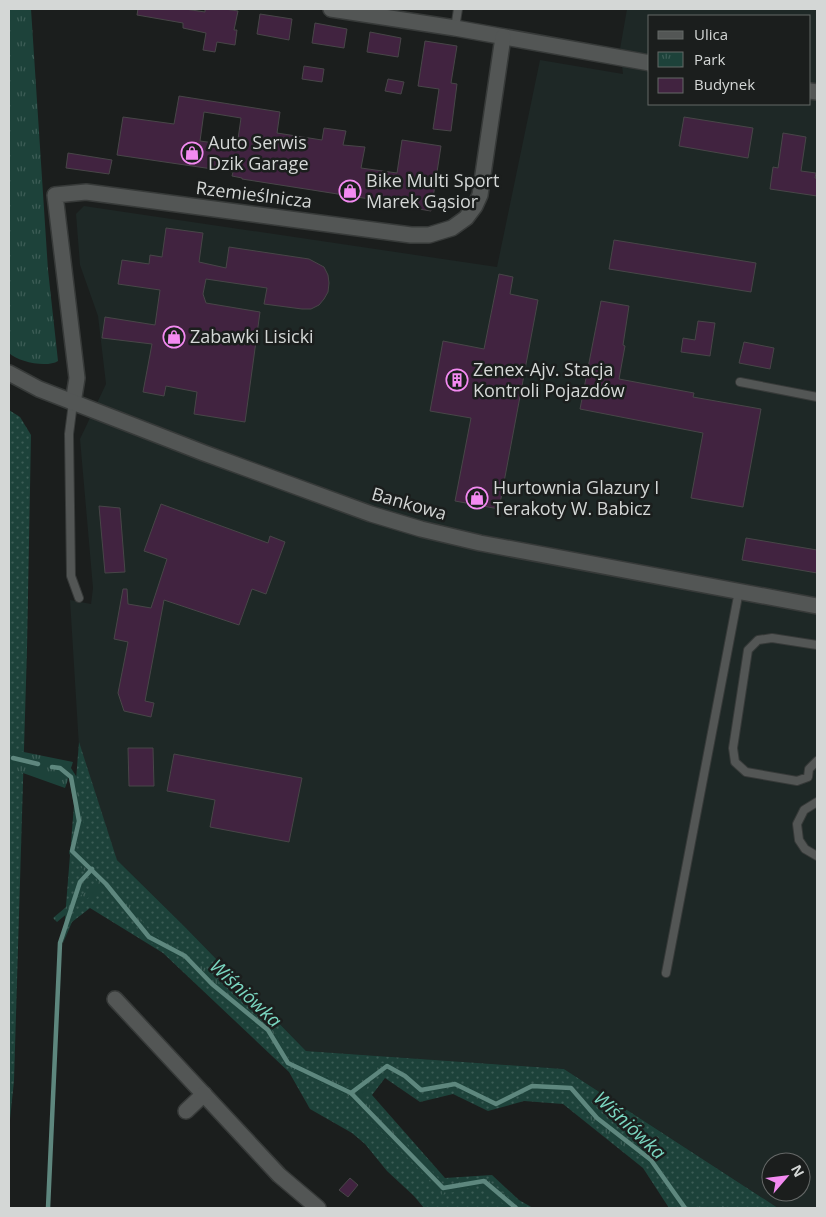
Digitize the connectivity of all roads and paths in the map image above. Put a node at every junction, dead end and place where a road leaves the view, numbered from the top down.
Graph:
1 (331, 9) edge
2 (458, 9) edge
3 (455, 28) junction
4 (503, 37) junction
5 (648, 63) edge
6 (9, 373) edge
7 (740, 382) dead end
8 (817, 397) edge
9 (73, 403) junction
10 (739, 591) junction
11 (79, 598) dead end
12 (817, 606) edge
13 (817, 645) edge
14 (817, 761) edge
15 (817, 802) edge
16 (817, 856) edge
17 (666, 973) dead end
18 (115, 999) dead end
19 (204, 1094) junction
20 (186, 1111) dead end
21 (318, 1208) edge

1 - 3 street
2 - 3 lane
3 - 4 street
4 - 5 street
4 - 9 street, Rzemieślnicza
6 - 9 street, Bankowa
7 - 8 lane
9 - 10 street, Bankowa
9 - 11 lane
10 - 12 street, Bankowa
10 - 17 lane
13 - 14 lane
15 - 16 lane
18 - 19 street
19 - 20 street
19 - 21 street

